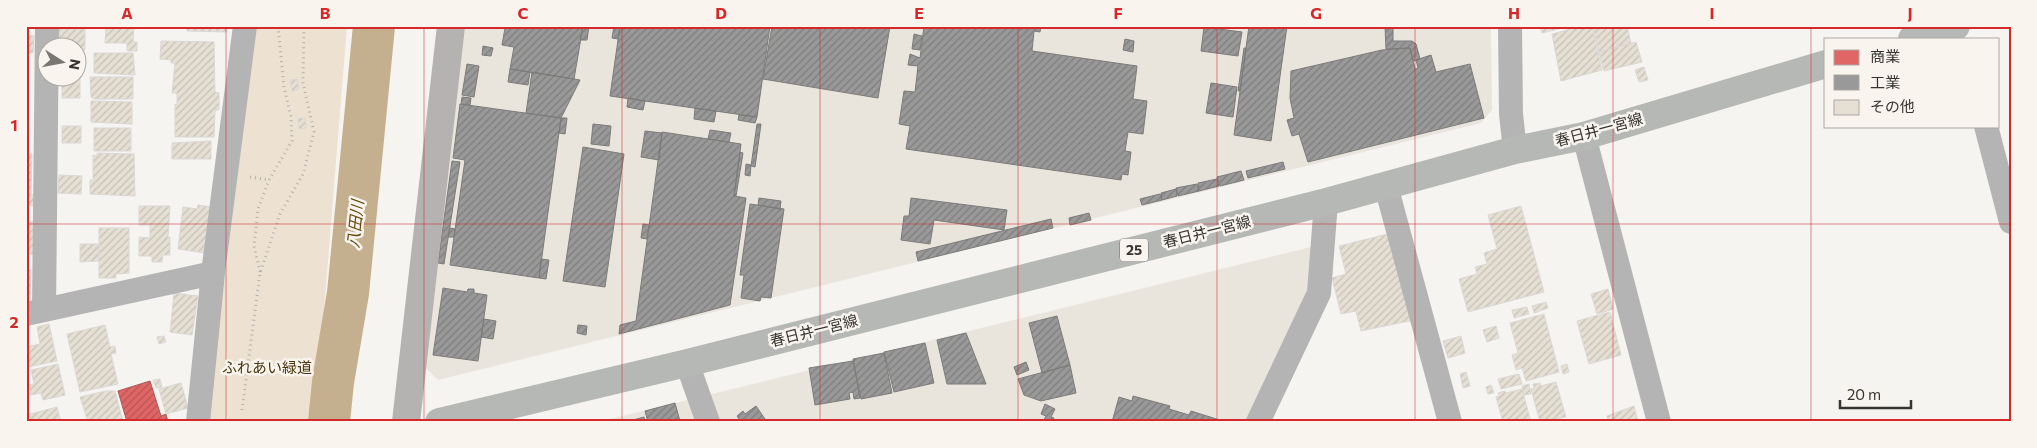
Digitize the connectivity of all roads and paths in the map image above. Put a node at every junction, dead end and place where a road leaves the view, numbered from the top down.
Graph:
1 (47, 26) edge
2 (245, 26) edge
3 (278, 26) edge
4 (304, 26) edge
5 (451, 26) edge
6 (1510, 26) edge
7 (1954, 29) edge
8 (1916, 38) edge
9 (1824, 65) edge
10 (1987, 128) edge
11 (1584, 136) junction
12 (1515, 150) junction
13 (1386, 186) junction
14 (1326, 202) junction
15 (2011, 222) edge
16 (260, 272) junction
17 (213, 273) junction
18 (35, 312) edge
19 (687, 363) junction
20 (242, 410) dead end
21 (198, 422) edge
22 (406, 422) edge
23 (439, 422) edge
24 (708, 422) edge
25 (1258, 422) edge
26 (1450, 422) edge
27 (1659, 422) edge

1 - 18 street
2 - 17 street
3 - 16 path
4 - 16 path
5 - 22 street
6 - 12 street
7 - 8 main road
9 - 11 main road, 春日井一宮線 / 25
10 - 15 street
11 - 12 main road, 春日井一宮線 / 25
11 - 27 street
12 - 13 main road, 春日井一宮線 / 25
13 - 14 main road, 春日井一宮線 / 25
13 - 26 street
14 - 19 main road, 春日井一宮線 / 25
14 - 25 street
16 - 20 path
17 - 18 street
17 - 21 street
19 - 23 main road, 春日井一宮線 / 25
19 - 24 street

